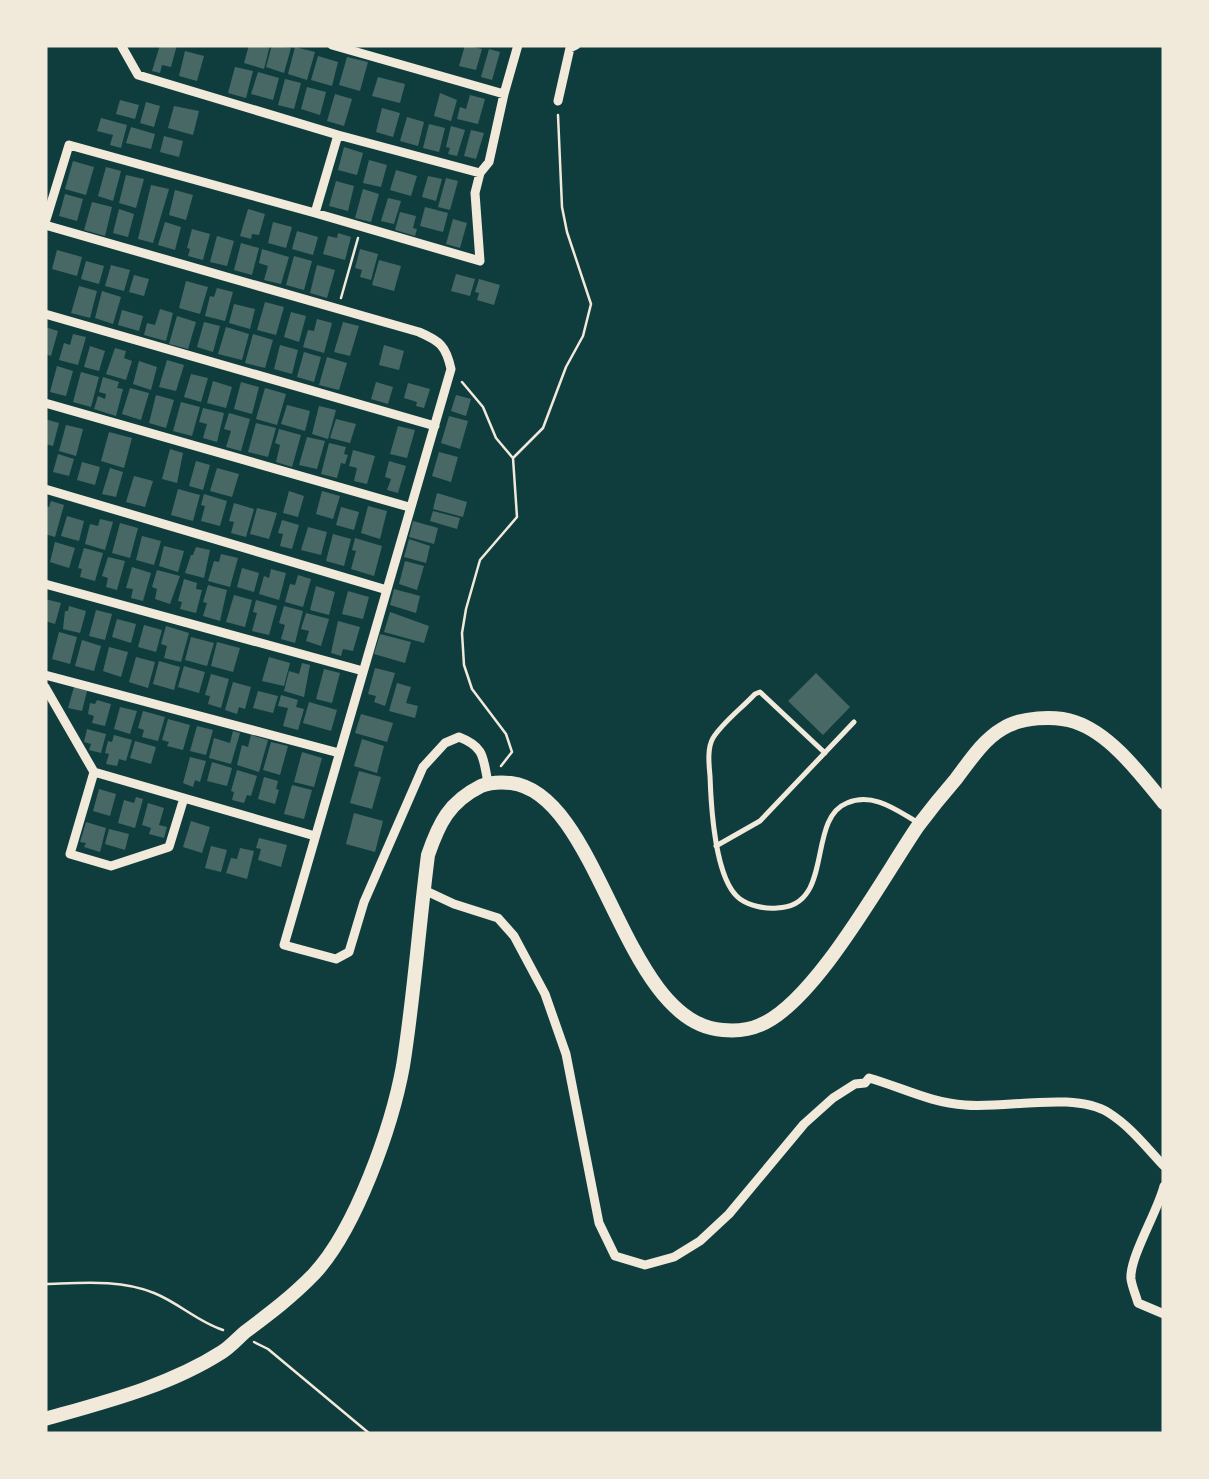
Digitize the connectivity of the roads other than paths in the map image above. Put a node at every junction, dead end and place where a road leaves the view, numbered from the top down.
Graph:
1 (121, 45) edge
2 (332, 45) edge
3 (518, 45) edge
4 (576, 45) edge
5 (504, 94) junction
6 (558, 100) road end
7 (338, 134) junction
8 (480, 174) junction
9 (315, 214) junction
10 (45, 224) edge
11 (45, 314) edge
12 (45, 403) edge
13 (434, 426) junction
14 (45, 489) edge
15 (409, 507) junction
16 (45, 584) edge
17 (387, 590) junction
18 (362, 671) junction
19 (45, 675) edge
20 (45, 688) edge
21 (854, 722) dead end
22 (339, 752) junction
23 (824, 754) junction
24 (94, 772) junction
25 (488, 783) junction
26 (184, 798) junction
27 (1164, 803) edge
28 (920, 824) junction
29 (316, 836) junction
30 (716, 846) junction
31 (424, 890) junction
32 (1164, 1166) edge
33 (1164, 1186) edge
34 (1164, 1314) edge
35 (45, 1419) edge

1 - 7 street
2 - 5 street
3 - 5 street
4 - 6 street
5 - 8 street
7 - 8 street
7 - 9 street
8 - 9 street
9 - 10 street
10 - 13 street
11 - 13 street
12 - 15 street
13 - 15 street
14 - 17 street
15 - 17 street
16 - 18 street
17 - 18 street
18 - 22 street
19 - 22 street
20 - 24 street
21 - 23 lane
22 - 29 street
23 - 30 lane
23 - 30 lane
24 - 26 street
24 - 26 street
25 - 28 main road
25 - 29 street
25 - 31 main road
26 - 29 street
27 - 28 main road
28 - 30 lane
31 - 32 street
31 - 35 main road
33 - 34 street

